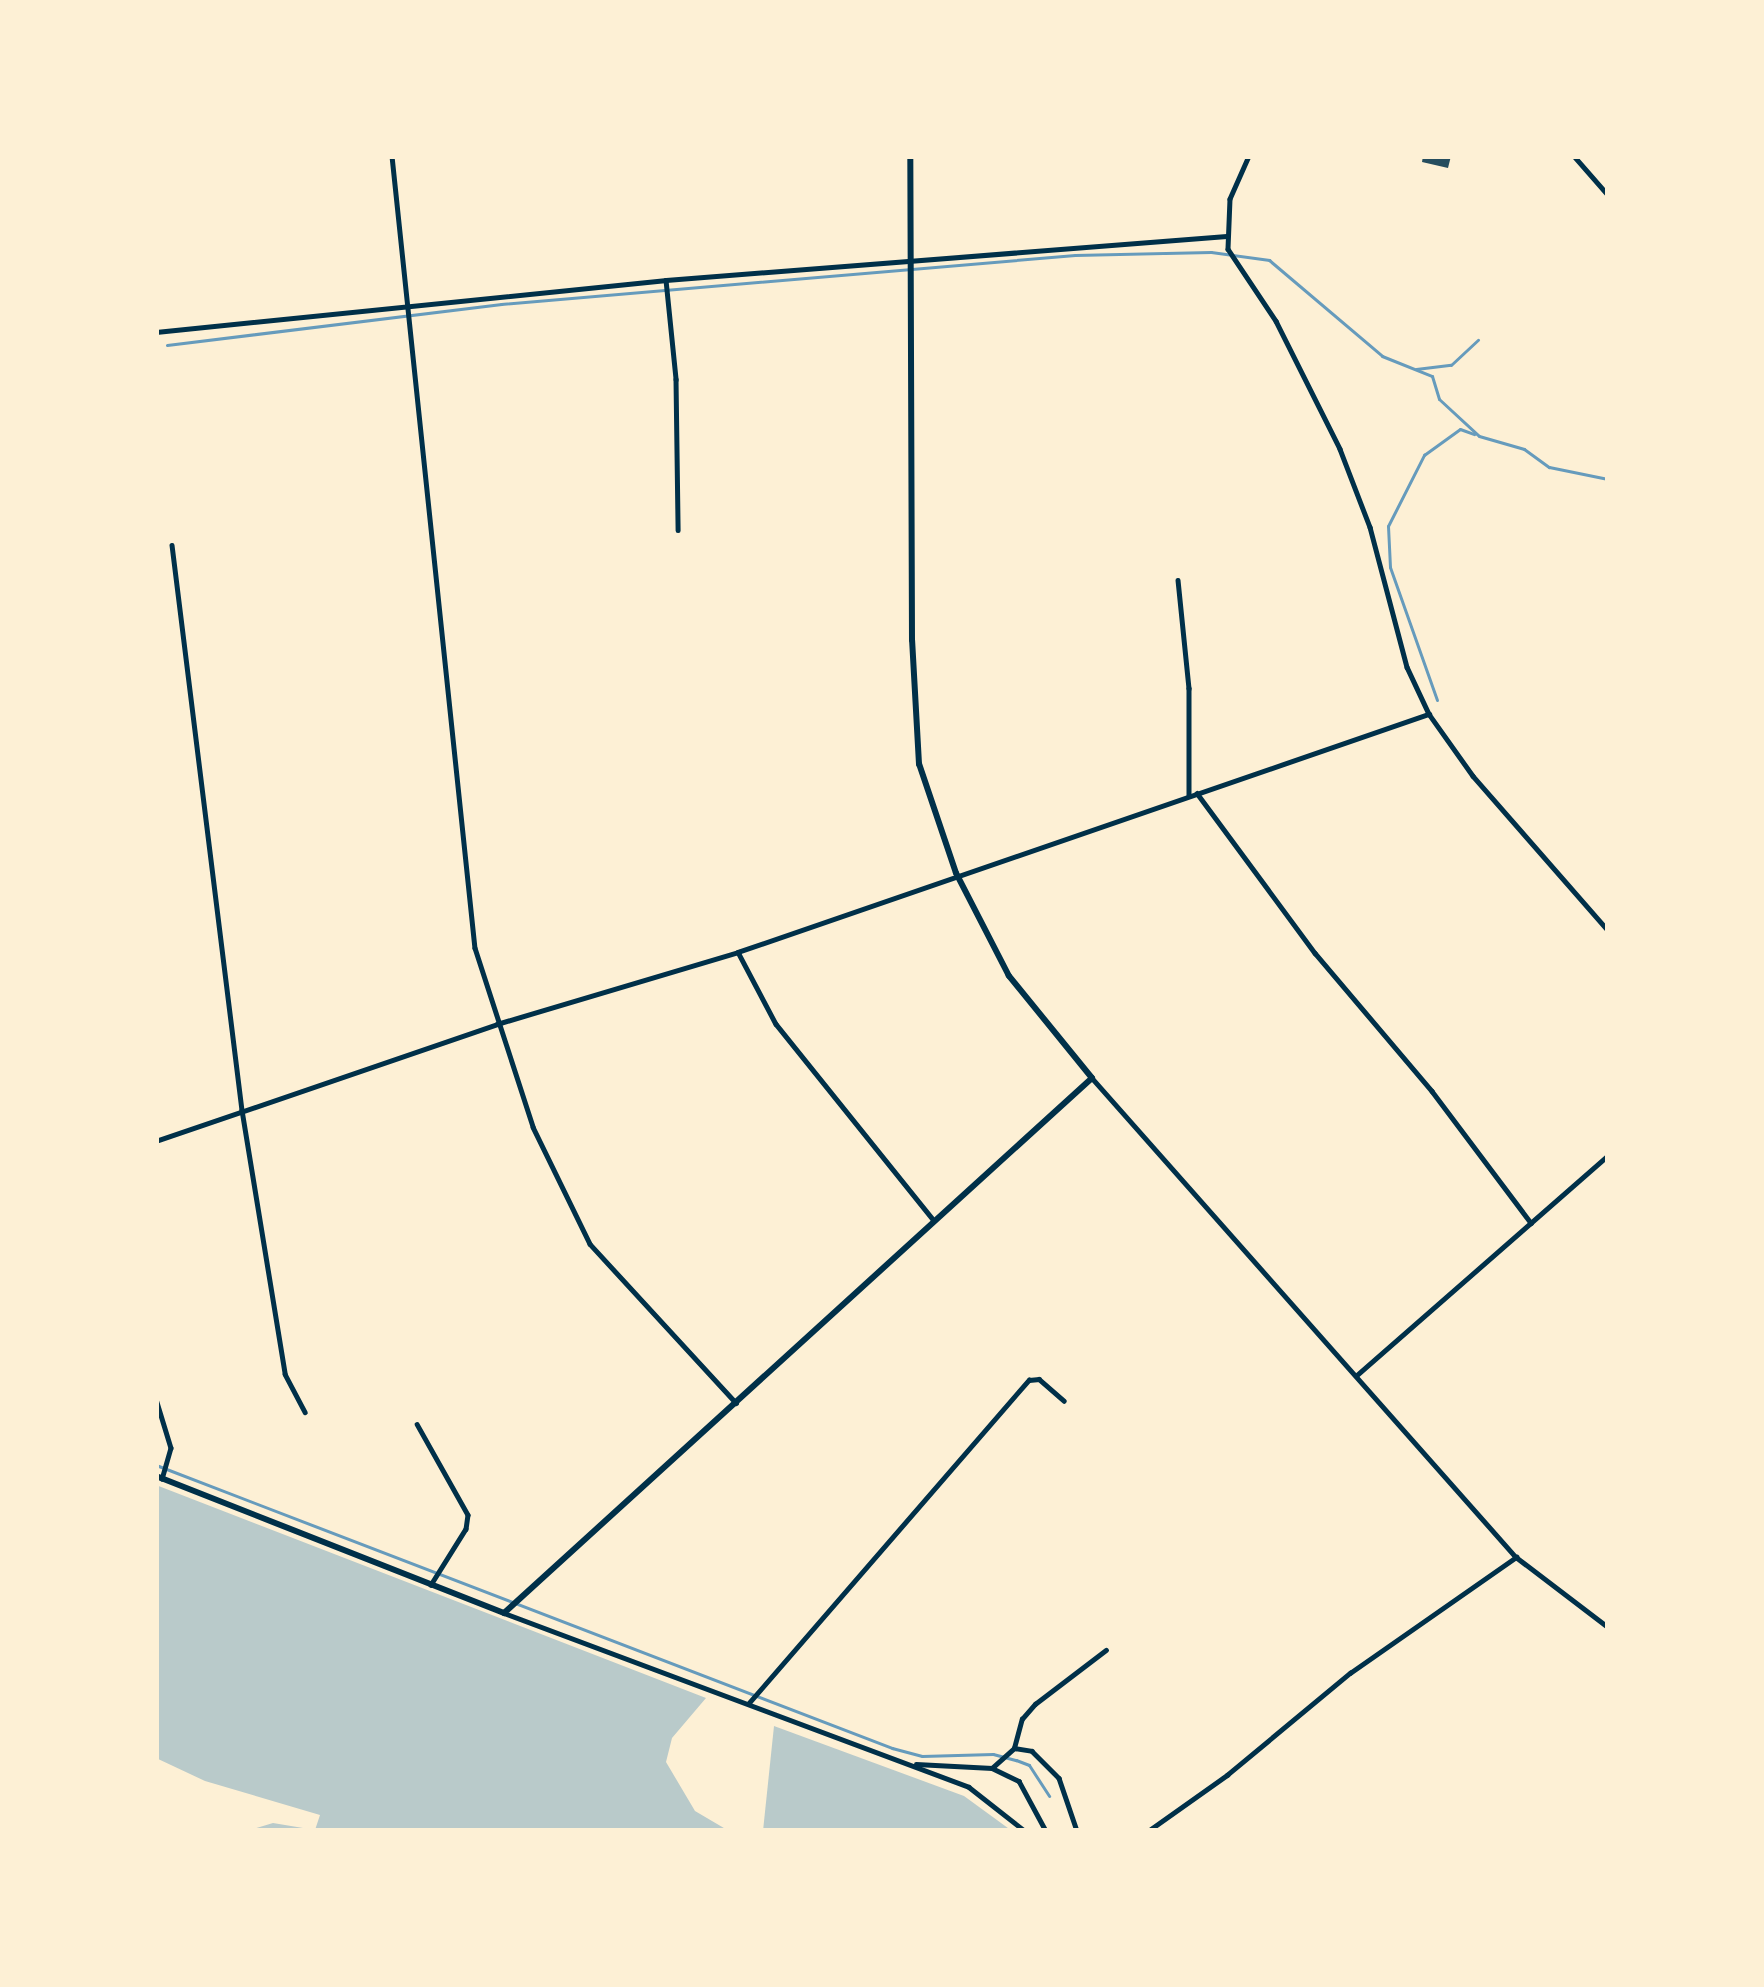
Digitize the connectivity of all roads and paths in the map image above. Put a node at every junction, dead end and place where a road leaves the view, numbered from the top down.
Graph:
1 (392, 156) edge
2 (910, 156) edge
3 (1249, 156) edge
4 (1574, 156) edge
5 (1608, 195) edge
6 (1226, 236) junction
7 (912, 259) junction
8 (666, 280) junction
9 (410, 305) junction
10 (156, 332) edge
11 (678, 530) dead end
12 (172, 545) dead end
13 (1178, 580) dead end
14 (1429, 714) junction
15 (1193, 794) junction
16 (956, 873) junction
17 (1608, 930) edge
18 (738, 952) junction
19 (496, 1024) junction
20 (1092, 1078) junction
21 (242, 1110) junction
22 (156, 1141) edge
23 (1608, 1155) edge
24 (932, 1217) junction
25 (1531, 1223) junction
26 (1357, 1375) junction
27 (156, 1399) edge
28 (1064, 1401) dead end
29 (736, 1403) junction
30 (304, 1412) dead end
31 (417, 1424) dead end
32 (159, 1478) edge
33 (1516, 1557) junction
34 (431, 1585) junction
35 (504, 1613) junction
36 (1608, 1627) edge
37 (1106, 1650) dead end
38 (748, 1704) junction
39 (1014, 1748) junction
40 (910, 1764) junction
41 (992, 1768) junction
42 (1025, 1831) edge
43 (1046, 1831) edge
44 (1077, 1831) edge
45 (1148, 1831) edge

1 - 9 street
2 - 7 street
3 - 6 street
4 - 5 street
6 - 7 street
6 - 14 street
7 - 8 street
7 - 16 street
8 - 9 street
8 - 11 street
9 - 10 street
9 - 19 street
12 - 21 street
13 - 15 street
14 - 15 street
14 - 17 street
15 - 16 street
15 - 25 street
16 - 18 street
16 - 20 street
18 - 19 street
18 - 24 street
19 - 21 street
19 - 29 street
20 - 24 street
20 - 26 street
21 - 22 street
21 - 30 street
23 - 25 street
24 - 29 street
25 - 26 street
26 - 33 street
27 - 32 street
28 - 38 street
29 - 35 street
31 - 34 street
32 - 34 street
33 - 36 street
33 - 45 street
34 - 35 street
35 - 38 street
37 - 39 street
38 - 40 street
39 - 41 street
39 - 44 street
40 - 41 street
40 - 42 street
41 - 43 street

